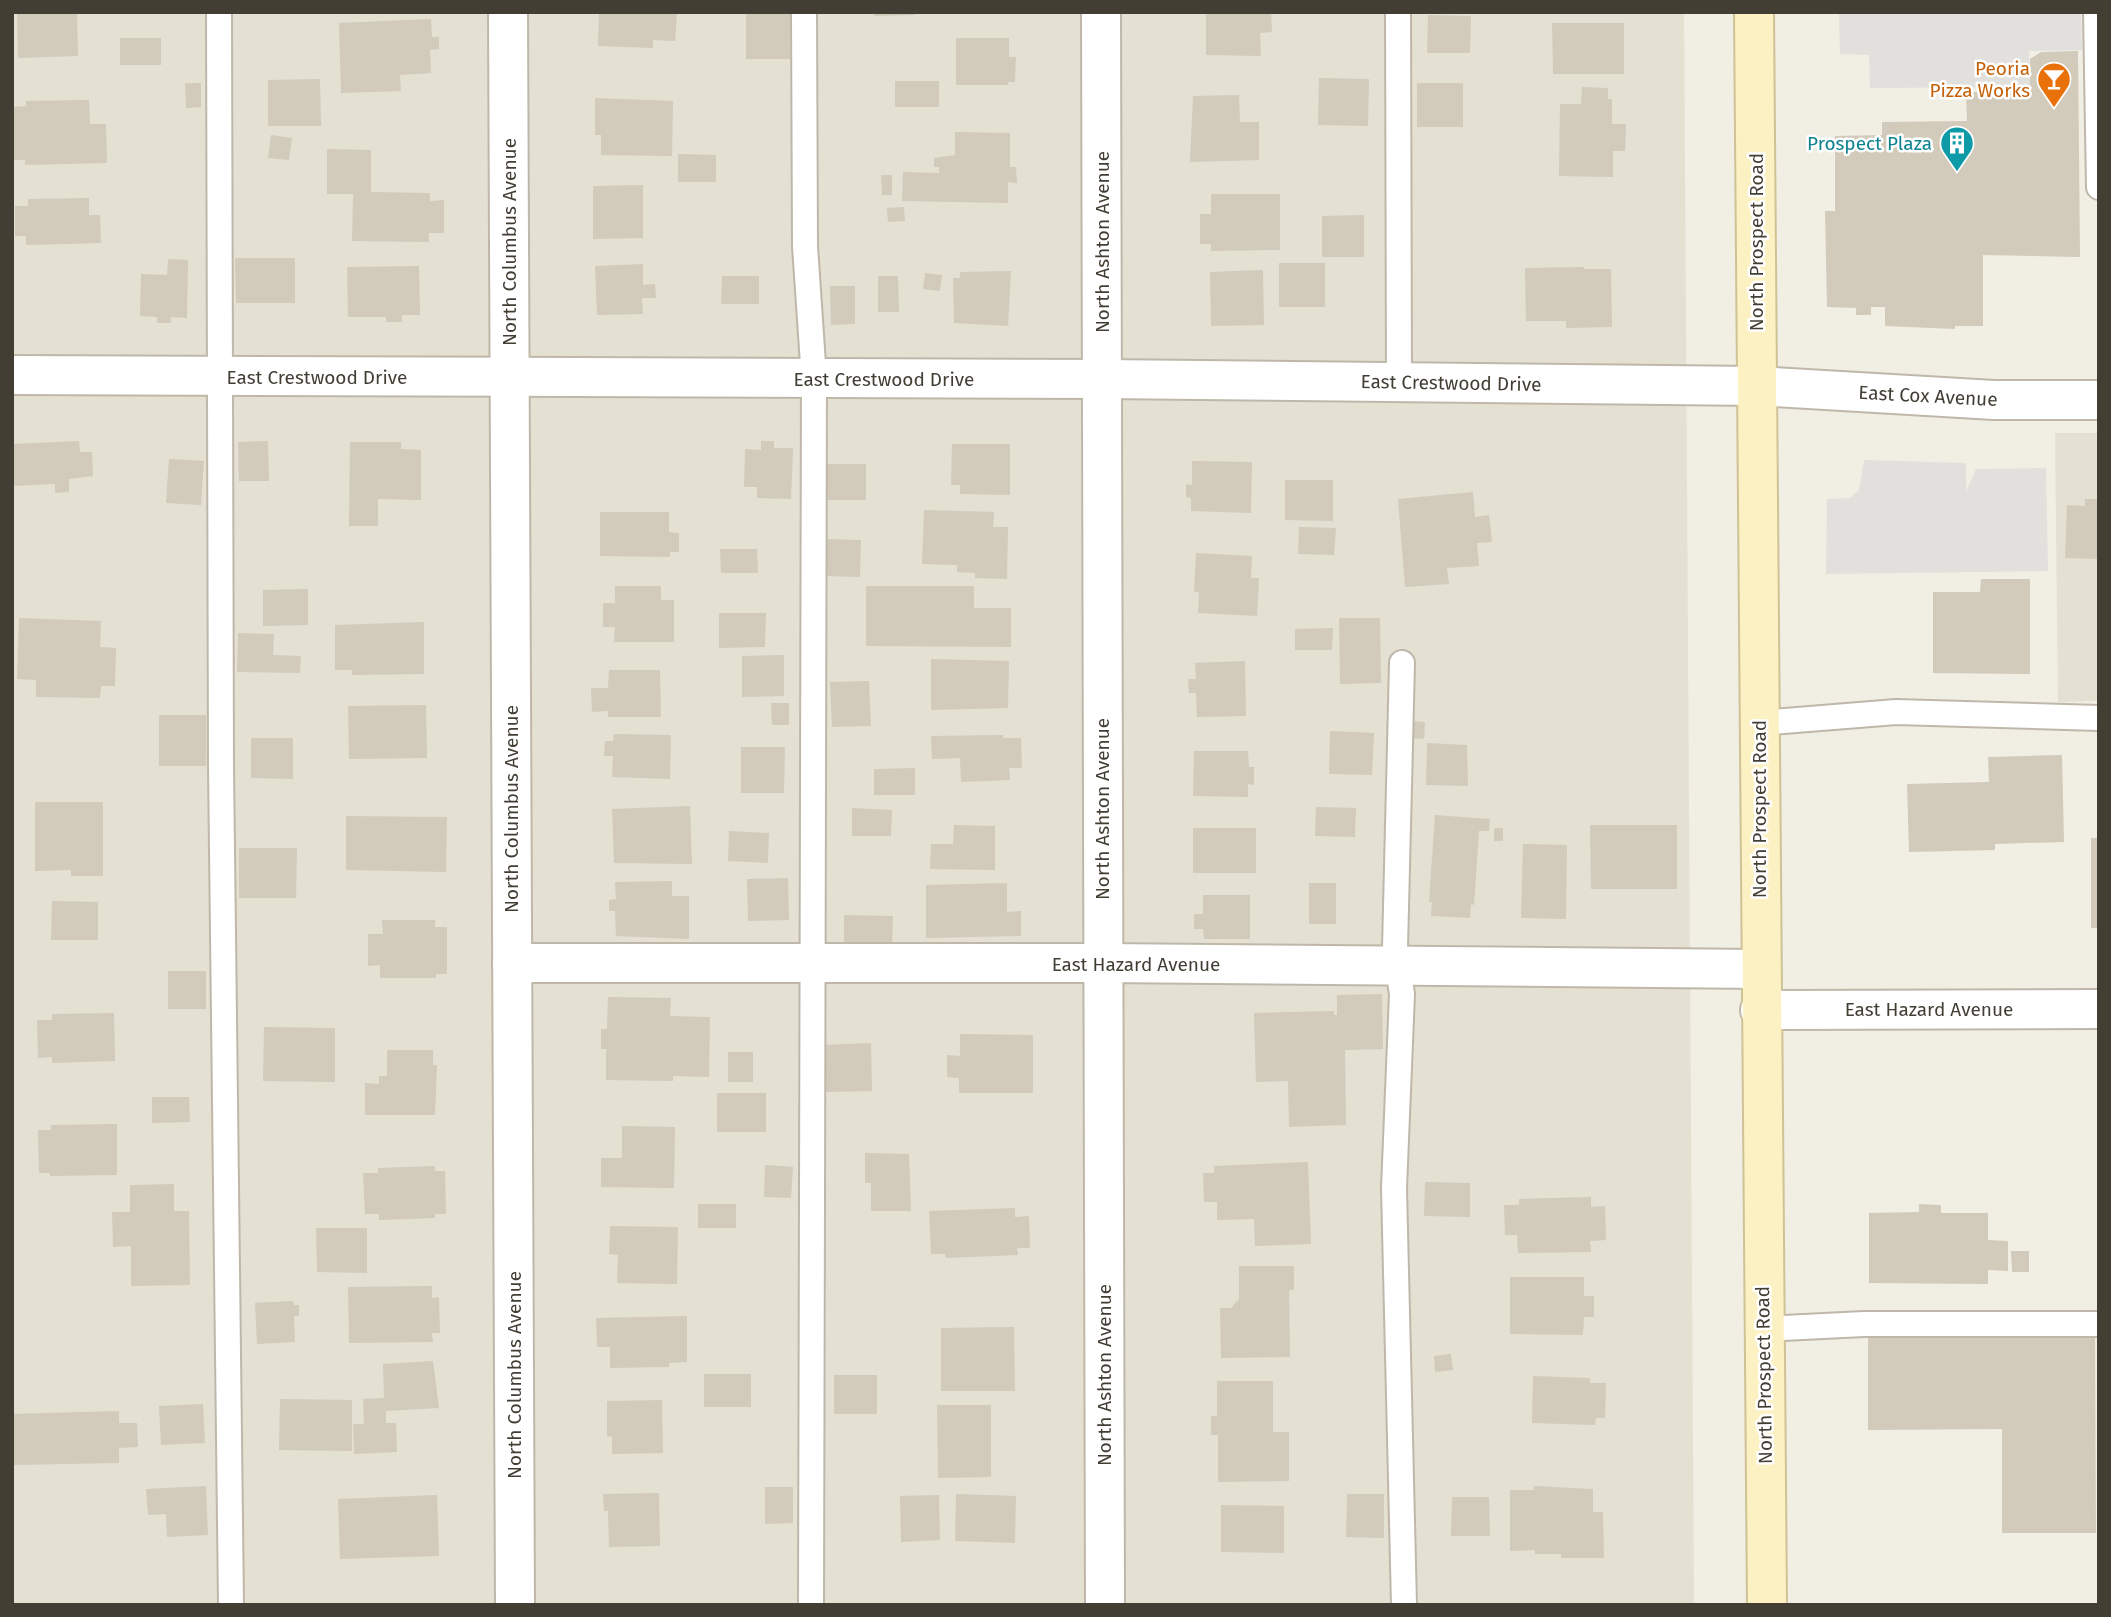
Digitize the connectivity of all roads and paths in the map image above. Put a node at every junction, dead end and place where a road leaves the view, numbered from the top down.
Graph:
1 (219, 12) edge
2 (508, 12) edge
3 (804, 12) edge
4 (1101, 12) edge
5 (1398, 12) edge
6 (1754, 12) edge
7 (2096, 12) edge
8 (2099, 187) edge
9 (12, 374) edge
10 (222, 376) junction
11 (510, 378) junction
12 (814, 379) junction
13 (1103, 379) junction
14 (1399, 382) junction
15 (1756, 386) junction
16 (2099, 400) edge
17 (1402, 663) dead end
18 (2099, 718) edge
19 (1759, 723) junction
20 (512, 963) junction
21 (812, 963) junction
22 (1102, 963) junction
23 (1398, 965) junction
24 (1760, 968) junction
25 (2099, 1009) edge
26 (1760, 1010) junction
27 (2099, 1324) edge
28 (1764, 1329) junction
29 (232, 1605) edge
30 (515, 1605) edge
31 (811, 1605) edge
32 (1105, 1605) edge
33 (1404, 1605) edge
34 (1767, 1605) edge

1 - 10 lane
2 - 11 street, North Columbus Avenue
3 - 12 lane
4 - 13 street, North Ashton Avenue
5 - 14 lane
6 - 15 main road, North Prospect Road
7 - 8 lane
9 - 10 street, East Crestwood Drive
10 - 11 street, East Crestwood Drive
10 - 29 lane
11 - 12 street, East Crestwood Drive
11 - 20 street, North Columbus Avenue
12 - 13 street, East Crestwood Drive
12 - 21 lane
13 - 14 street, East Crestwood Drive
13 - 22 street, North Ashton Avenue
14 - 15 street, East Crestwood Drive
15 - 16 street, East Cox Avenue
15 - 19 main road, North Prospect Road
17 - 23 lane
18 - 19 lane
19 - 24 main road, North Prospect Road
20 - 21 street, East Hazard Avenue
20 - 30 street, North Columbus Avenue
21 - 22 street, East Hazard Avenue
21 - 31 lane
22 - 23 street, East Hazard Avenue
22 - 32 street, North Ashton Avenue
23 - 24 street, East Hazard Avenue
23 - 33 lane
24 - 26 main road, North Prospect Road
25 - 26 street, East Hazard Avenue
26 - 28 main road, North Prospect Road
27 - 28 lane
28 - 34 main road, North Prospect Road

